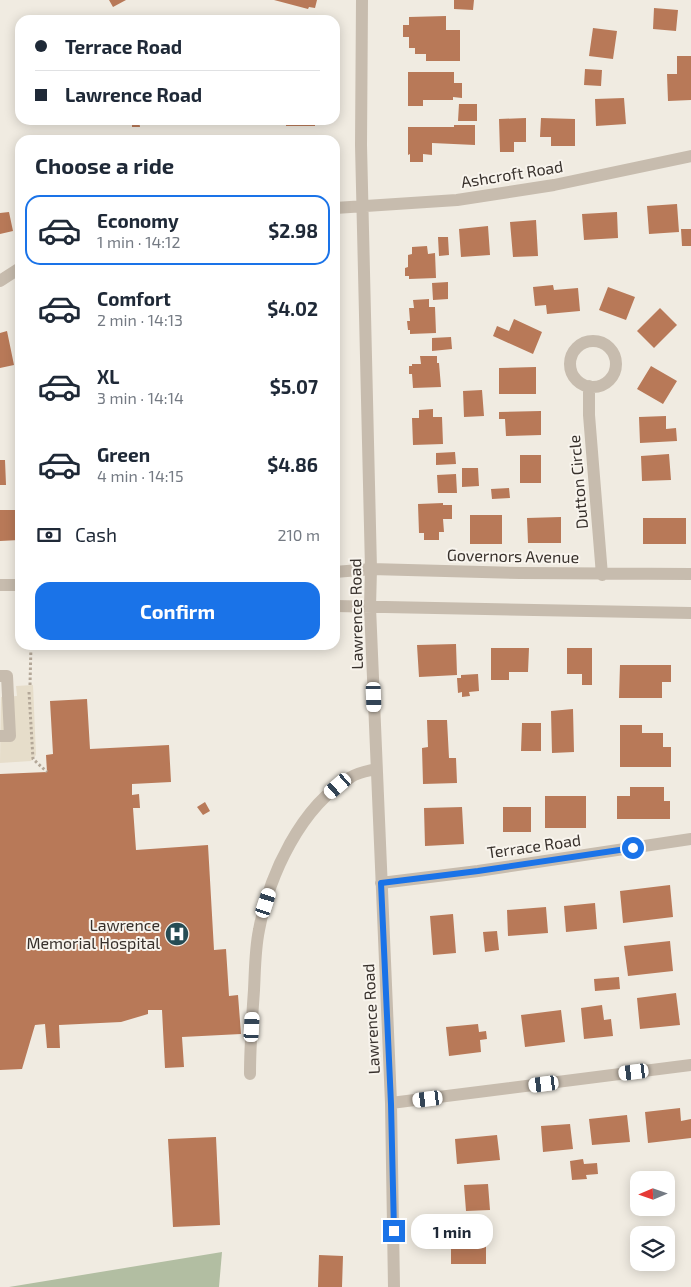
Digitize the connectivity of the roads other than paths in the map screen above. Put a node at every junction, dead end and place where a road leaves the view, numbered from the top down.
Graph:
1 (362, 0) edge
2 (691, 156) edge
3 (362, 206) junction
4 (340, 208) edge
5 (15, 271) edge
6 (0, 281) edge
7 (589, 386) dead end
8 (371, 569) junction
9 (340, 572) edge
10 (691, 574) edge
11 (602, 575) junction
12 (0, 584) edge
13 (15, 585) edge
14 (340, 606) edge
15 (370, 607) junction
16 (691, 613) edge
17 (0, 676) edge
18 (0, 736) edge
19 (376, 769) junction
20 (691, 839) edge
21 (381, 883) junction
22 (691, 1065) edge
23 (250, 1074) dead end
24 (391, 1104) junction
25 (394, 1287) edge

1 - 3 street, Lawrence Road
2 - 3 street, Ashcroft Road
3 - 4 street, Ashcroft Road
3 - 8 street, Lawrence Road
5 - 6 street
7 - 11 street, Dutton Circle
8 - 9 street, Governors Avenue
8 - 11 street, Governors Avenue
8 - 15 street, Lawrence Road
10 - 11 street, Governors Avenue
12 - 13 street
14 - 15 street
15 - 16 street
15 - 19 street, Lawrence Road
17 - 18 street
19 - 21 street, Lawrence Road
19 - 23 street
20 - 21 street, Terrace Road
21 - 24 street, Lawrence Road
22 - 24 street
24 - 25 street, Lawrence Road

